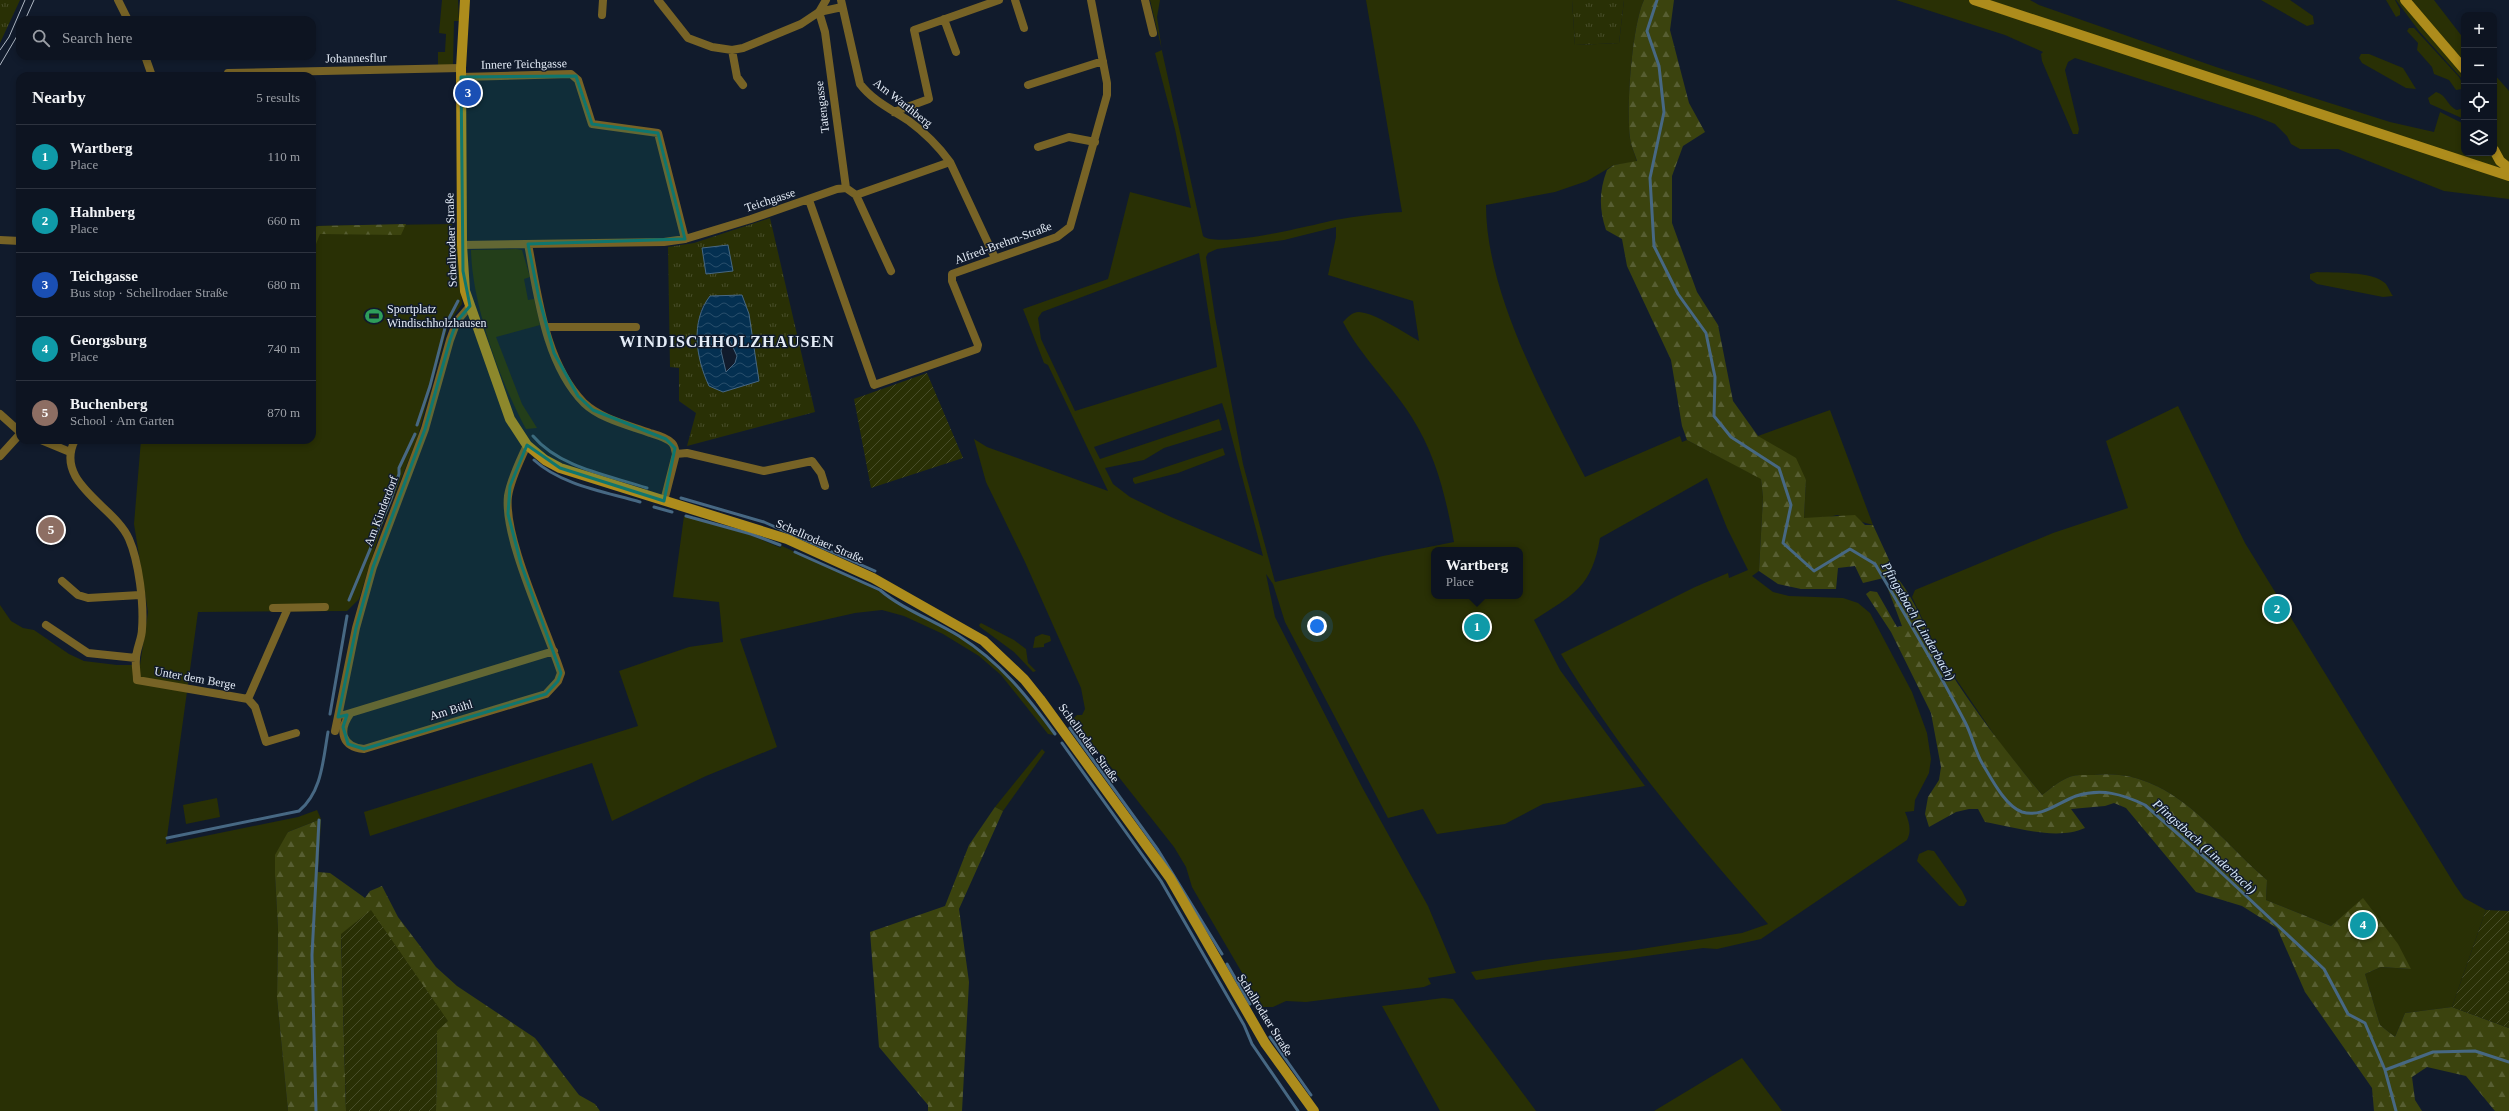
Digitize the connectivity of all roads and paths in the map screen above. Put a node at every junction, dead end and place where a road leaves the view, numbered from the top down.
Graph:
1 (118, 0) edge
2 (465, 0) edge
3 (602, 0) edge
4 (658, 0) edge
5 (826, 0) edge
6 (999, 0) edge
7 (1015, 0) edge
8 (1091, 0) edge
9 (1145, 0) edge
10 (1974, 0) edge
11 (2405, 0) edge
12 (842, 4) edge
13 (819, 12) junction
14 (602, 15) dead end
15 (126, 16) edge
16 (944, 19) junction
17 (1024, 28) dead end
18 (1153, 33) dead end
19 (732, 50) junction
20 (956, 52) dead end
21 (146, 60) edge
22 (1102, 60) junction
23 (2461, 65) edge
24 (151, 72) edge
25 (316, 73) edge
26 (461, 73) junction
27 (743, 85) dead end
28 (1028, 85) dead end
29 (894, 112) junction
30 (1096, 142) junction
31 (1038, 147) dead end
32 (2497, 156) edge
33 (2467, 157) edge
34 (950, 162) junction
35 (2509, 168) edge
36 (2509, 176) edge
37 (846, 188) junction
38 (856, 194) junction
39 (809, 200) junction
40 (685, 239) junction
41 (0, 240) edge
42 (16, 240) edge
43 (528, 244) junction
44 (462, 245) junction
45 (995, 258) junction
46 (890, 271) dead end
47 (470, 306) junction
48 (546, 327) junction
49 (636, 327) dead end
50 (0, 414) edge
51 (16, 429) edge
52 (16, 438) edge
53 (51, 444) edge
54 (73, 444) edge
55 (527, 445) junction
56 (70, 452) junction
57 (676, 454) junction
58 (0, 456) edge
59 (826, 486) dead end
60 (664, 501) junction
61 (62, 581) dead end
62 (140, 594) junction
63 (325, 607) dead end
64 (273, 608) dead end
65 (288, 608) junction
66 (46, 625) dead end
67 (554, 651) junction
68 (136, 658) junction
69 (248, 699) junction
70 (350, 714) junction
71 (338, 717) junction
72 (335, 731) dead end
73 (296, 733) dead end
74 (1314, 1111) edge

1 - 15 street
2 - 26 street, Schellrodaer Straße
3 - 14 street
4 - 19 street
5 - 13 street
6 - 16 street
7 - 17 street
8 - 22 street, Alfred-Brehm-Straße
9 - 18 street
10 - 33 street
11 - 23 street
12 - 13 street
12 - 29 street, Am Warthberg
13 - 19 street
13 - 37 street, Tatengasse
16 - 20 street
16 - 29 street
19 - 27 street
21 - 24 street
22 - 28 street
22 - 30 street, Alfred-Brehm-Straße
25 - 26 street, Johannesflur
26 - 40 street, Innere Teichgasse
26 - 44 street, Schellrodaer Straße
29 - 34 street, Am Warthberg
30 - 31 street
30 - 45 street, Alfred-Brehm-Straße
32 - 35 street
33 - 36 street
34 - 38 street
34 - 45 street, Am Warthberg
37 - 38 street
37 - 39 street, Teichgasse
38 - 46 street
39 - 40 street, Teichgasse
39 - 45 street, Alfred-Brehm-Straße
40 - 43 street, Teichgasse
41 - 42 street
43 - 44 street, Teichgasse
43 - 48 street
44 - 47 street, Schellrodaer Straße
47 - 55 street, Schellrodaer Straße
47 - 71 street, Am Kinderdorf
48 - 49 street
48 - 57 street
50 - 51 street
52 - 58 street
53 - 56 street
54 - 56 street
55 - 60 street, Schellrodaer Straße
55 - 67 street, Am Bühl
56 - 62 street
57 - 59 street
57 - 60 street
60 - 74 street, Schellrodaer Straße
61 - 62 street
62 - 68 street
63 - 65 street
64 - 65 street
65 - 69 street, Unter dem Berge
66 - 68 street
67 - 70 street
67 - 70 street, Am Bühl
68 - 69 street, Unter dem Berge
69 - 73 street, Unter dem Berge
70 - 71 street
71 - 72 street, Am Kinderdorf

